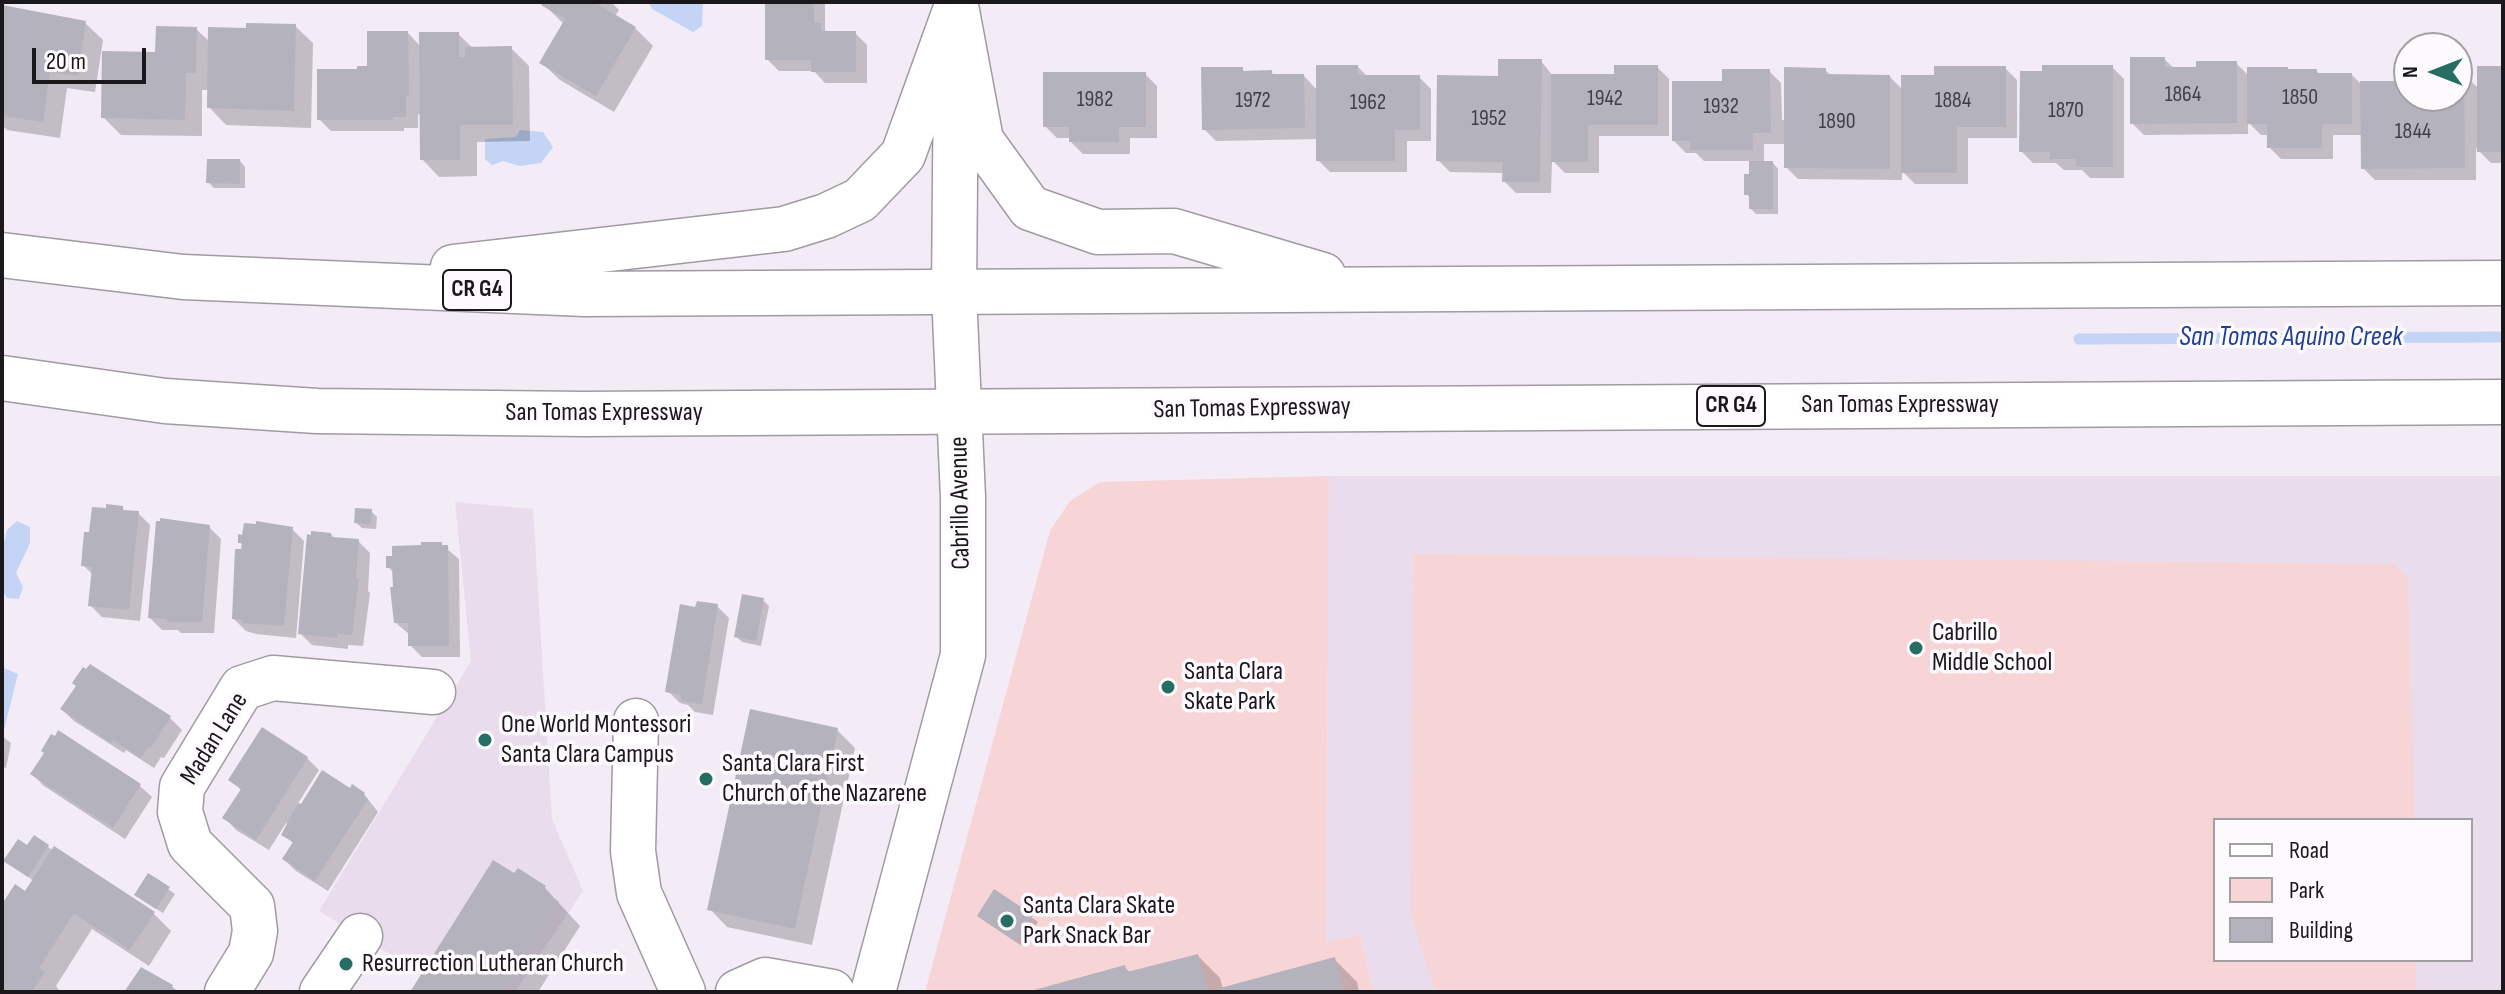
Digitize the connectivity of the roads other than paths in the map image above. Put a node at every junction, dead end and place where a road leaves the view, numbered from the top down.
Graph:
1 (956, 5) edge
2 (2, 255) edge
3 (2503, 283) edge
4 (304, 284) junction
5 (1364, 288) junction
6 (954, 293) junction
7 (2, 378) edge
8 (2503, 402) edge
9 (959, 412) junction
10 (433, 692) dead end
11 (636, 721) dead end
12 (360, 936) dead end
13 (227, 992) edge
14 (322, 992) edge
15 (683, 992) edge
16 (738, 992) edge
17 (832, 992) edge
18 (873, 992) edge

1 - 4 main road
1 - 5 main road
1 - 6 main road, Cabrillo Avenue
2 - 4 main road, CR G4
3 - 5 main road, CR G4
4 - 6 main road, CR G4
5 - 6 main road, CR G4
6 - 9 main road, Cabrillo Avenue
7 - 9 main road, San Tomas Expressway / CR G4
8 - 9 main road, San Tomas Expressway / CR G4
9 - 18 main road, Cabrillo Avenue
10 - 13 main road, Madan Lane
11 - 15 main road
12 - 14 main road
16 - 17 main road

